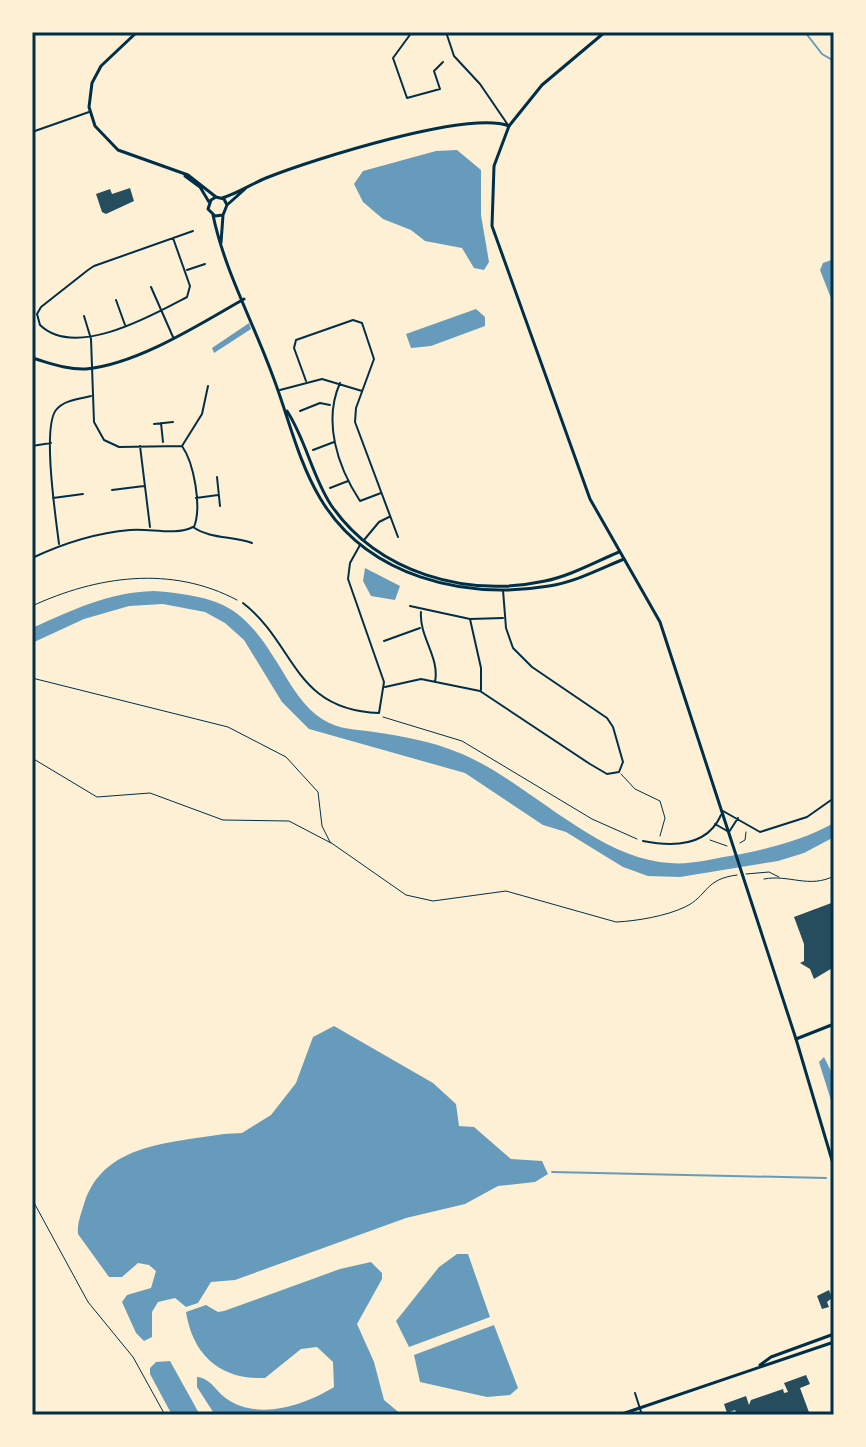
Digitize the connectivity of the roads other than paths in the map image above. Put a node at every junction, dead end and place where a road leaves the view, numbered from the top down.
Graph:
1 (137, 32) edge
2 (412, 32) edge
3 (446, 32) edge
4 (605, 32) edge
5 (443, 62) dead end
6 (90, 112) junction
7 (509, 126) junction
8 (32, 132) edge
9 (185, 176) junction
10 (247, 188) junction
11 (219, 198) junction
12 (209, 203) junction
13 (227, 205) junction
14 (213, 215) junction
15 (223, 215) junction
16 (193, 231) dead end
17 (173, 238) junction
18 (222, 247) junction
19 (205, 264) dead end
20 (185, 271) junction
21 (151, 287) dead end
22 (244, 299) junction
23 (116, 300) dead end
24 (160, 310) junction
25 (84, 316) dead end
26 (125, 325) junction
27 (174, 338) junction
28 (91, 339) junction
29 (32, 358) edge
30 (91, 368) junction
31 (306, 381) junction
32 (340, 383) junction
33 (208, 386) dead end
34 (279, 391) junction
35 (363, 391) junction
36 (92, 396) junction
37 (331, 405) junction
38 (300, 411) dead end
39 (173, 422) dead end
40 (161, 423) junction
41 (154, 424) dead end
42 (335, 441) junction
43 (51, 443) junction
44 (163, 444) junction
45 (32, 446) edge
46 (140, 446) junction
47 (182, 446) junction
48 (313, 450) dead end
49 (217, 477) dead end
50 (349, 481) junction
51 (145, 486) junction
52 (330, 488) dead end
53 (112, 490) dead end
54 (381, 493) junction
55 (83, 494) dead end
56 (219, 494) junction
57 (53, 498) junction
58 (195, 498) junction
59 (220, 506) dead end
60 (389, 517) junction
61 (193, 527) junction
62 (150, 528) junction
63 (398, 537) dead end
64 (362, 542) junction
65 (252, 543) dead end
66 (59, 545) junction
67 (619, 552) junction
68 (32, 558) edge
69 (624, 559) junction
70 (502, 587) junction
71 (243, 603) road end
72 (410, 606) dead end
73 (421, 611) junction
74 (504, 618) junction
75 (470, 619) junction
76 (422, 627) junction
77 (384, 641) dead end
78 (435, 682) junction
79 (385, 687) junction
80 (480, 691) junction
81 (619, 772) junction
82 (834, 798) edge
83 (722, 810) junction
84 (739, 818) junction
85 (715, 824) junction
86 (729, 832) junction
87 (660, 836) dead end
88 (643, 841) road end
89 (834, 1024) edge
90 (796, 1039) junction
91 (834, 1167) edge
92 (834, 1334) edge
93 (834, 1342) edge
94 (759, 1365) junction
95 (635, 1393) dead end
96 (640, 1408) junction
97 (619, 1415) edge
98 (642, 1415) edge

1 - 6 street
2 - 5 street
3 - 7 street
4 - 7 street
6 - 8 street
6 - 9 street
7 - 10 street
7 - 67 street
9 - 11 street
9 - 12 street
10 - 11 street
10 - 13 street
11 - 12 street
11 - 13 street
12 - 14 street
13 - 15 street
14 - 15 street
14 - 18 street
15 - 18 street
16 - 17 street
17 - 20 street
17 - 28 street
18 - 22 street
19 - 20 street
20 - 24 street
21 - 24 street
22 - 27 street
22 - 34 street
23 - 26 street
24 - 26 street
24 - 27 street
25 - 28 street
26 - 28 street
27 - 30 street
28 - 30 street
29 - 30 street
30 - 36 street
31 - 32 street
31 - 34 street
31 - 35 street
32 - 35 street
32 - 37 street
33 - 47 street
34 - 64 street
35 - 54 street
36 - 43 street
36 - 46 street
37 - 38 street
37 - 42 street
39 - 40 street
40 - 41 street
40 - 44 street
42 - 48 street
42 - 50 street
43 - 45 street
43 - 57 street
44 - 46 street
44 - 47 street
46 - 51 street
47 - 58 street
49 - 56 street
50 - 52 street
50 - 54 street
51 - 53 street
51 - 62 street
54 - 60 street
55 - 57 street
56 - 58 street
56 - 59 street
57 - 66 street
58 - 61 street
60 - 63 street
60 - 64 street
61 - 62 street
61 - 65 street
62 - 66 street
64 - 70 street
64 - 79 street
66 - 68 street
67 - 69 street
67 - 70 street
69 - 70 street
69 - 83 street
70 - 74 street
71 - 79 street
72 - 73 street
73 - 75 street
73 - 76 street
74 - 75 street
74 - 81 street
75 - 80 street
76 - 77 street
76 - 78 street
78 - 79 street
78 - 80 street
80 - 81 street
81 - 87 lane
82 - 84 street
83 - 84 street
83 - 85 street
83 - 86 street
84 - 86 street
85 - 86 street
85 - 88 street
86 - 90 street
89 - 90 street
90 - 91 street
92 - 94 street
93 - 94 street
94 - 96 street
95 - 96 street
96 - 97 street
96 - 98 street

